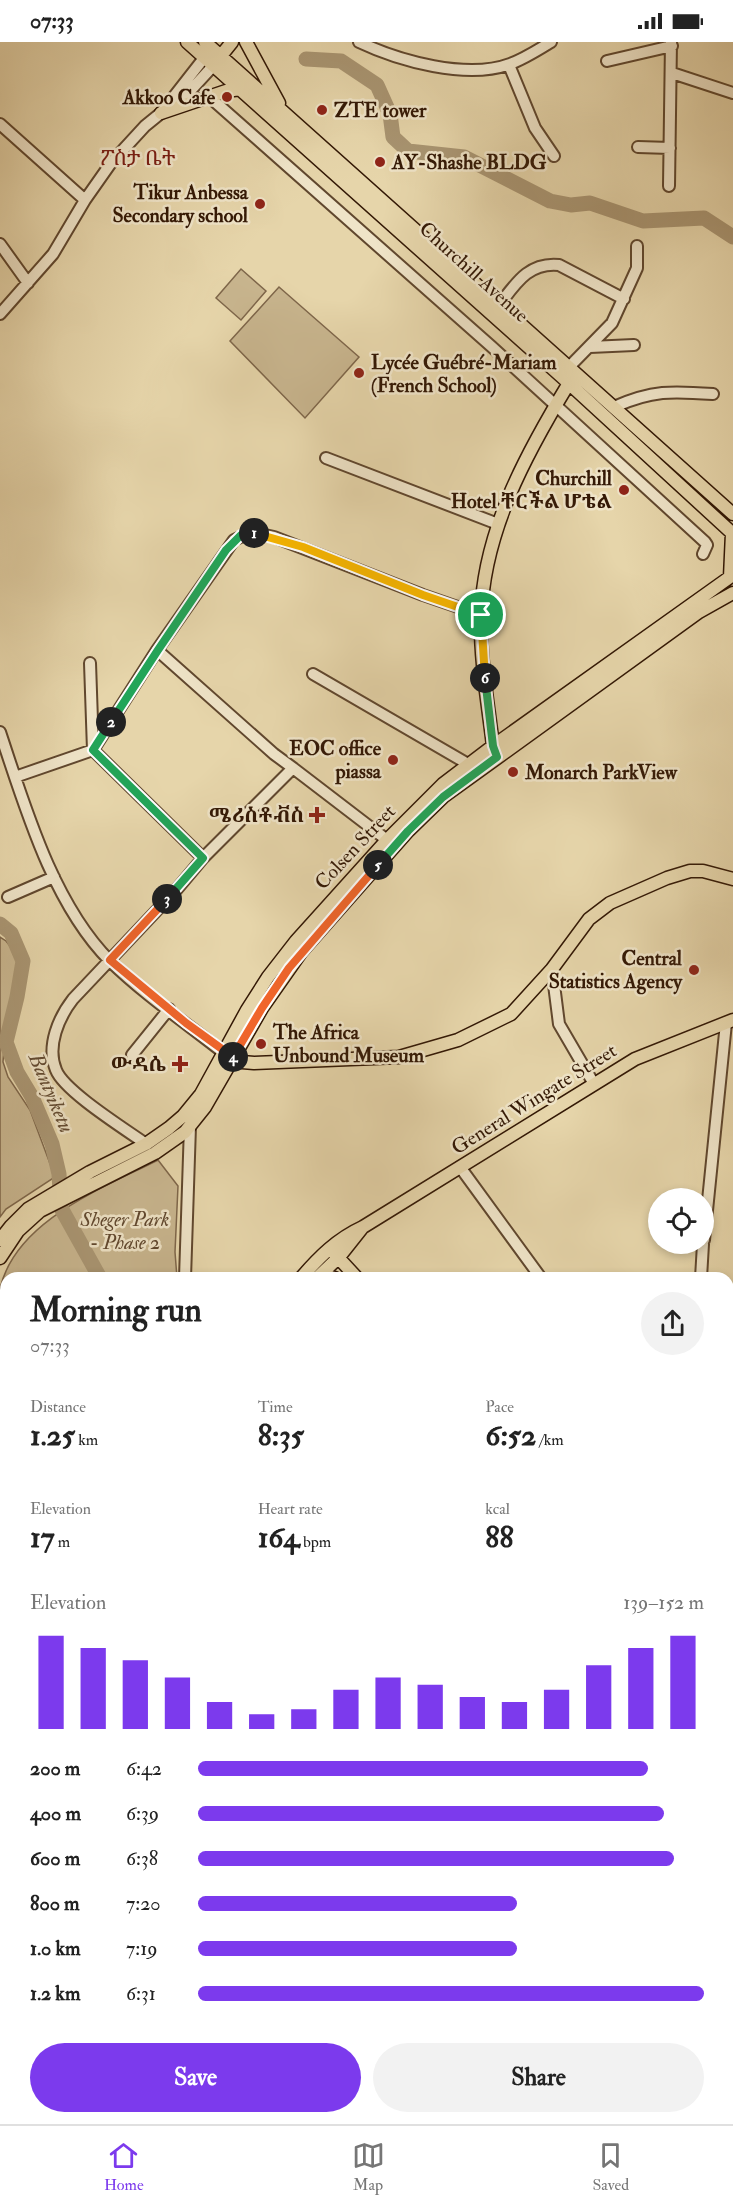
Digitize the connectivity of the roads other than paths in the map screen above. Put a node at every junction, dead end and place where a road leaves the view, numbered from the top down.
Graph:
1 (187, 42) edge
2 (232, 42) edge
3 (246, 42) edge
4 (359, 42) edge
5 (551, 42) edge
6 (672, 44) edge
7 (213, 52) edge
8 (608, 61) dead end
9 (509, 65) junction
10 (672, 74) junction
11 (241, 89) junction
12 (733, 93) edge
13 (214, 101) dead end
14 (284, 112) junction
15 (161, 113) junction
16 (0, 124) edge
17 (638, 147) dead end
18 (670, 148) junction
19 (554, 156) dead end
20 (669, 186) dead end
21 (85, 200) junction
22 (0, 244) edge
23 (637, 246) dead end
24 (28, 283) junction
25 (624, 299) junction
26 (500, 304) junction
27 (0, 314) edge
28 (634, 345) dead end
29 (590, 347) junction
30 (570, 366) junction
31 (569, 384) junction
32 (713, 394) dead end
33 (556, 405) junction
34 (614, 407) junction
35 (326, 458) dead end
36 (733, 514) edge
37 (498, 524) junction
38 (732, 534) edge
39 (703, 554) dead end
40 (732, 576) edge
41 (733, 593) edge
42 (481, 615) junction
43 (158, 650) junction
44 (90, 663) dead end
45 (313, 674) dead end
46 (0, 732) edge
47 (93, 750) junction
48 (495, 751) junction
49 (468, 764) junction
50 (293, 768) junction
51 (15, 777) junction
52 (422, 810) junction
53 (387, 840) junction
54 (203, 858) junction
55 (54, 877) junction
56 (733, 879) edge
57 (8, 897) dead end
58 (110, 960) junction
59 (552, 969) junction
60 (169, 1009) junction
61 (730, 1022) edge
62 (132, 1055) dead end
63 (228, 1055) junction
64 (594, 1084) junction
65 (190, 1126) junction
66 (146, 1144) junction
67 (460, 1167) junction
68 (94, 1177) junction
69 (710, 1188) edge
70 (49, 1201) junction
71 (363, 1227) junction
72 (0, 1240) edge
73 (328, 1249) junction
74 (702, 1254) edge
75 (339, 1257) junction
76 (0, 1258) edge
77 (185, 1272) edge
78 (307, 1272) edge
79 (323, 1272) edge
80 (352, 1272) edge
81 (537, 1272) edge
82 (701, 1272) edge

1 - 7 main road, Churchill Avenue
2 - 7 main road
3 - 14 main road
4 - 9 street
5 - 9 street
6 - 8 street
6 - 10 street
7 - 11 main road, Churchill Avenue
7 - 14 main road, Churchill Avenue
7 - 15 street
9 - 19 street
10 - 12 street
10 - 18 street
11 - 15 main road
11 - 31 main road, Churchill Avenue
13 - 33 street
14 - 26 main road, Churchill Avenue
15 - 21 street
16 - 21 street
17 - 18 street
18 - 20 street
21 - 24 street
22 - 24 street
23 - 25 street
24 - 27 street
25 - 26 street
25 - 29 street
26 - 30 main road, Churchill Avenue
28 - 29 street
29 - 30 street
30 - 34 main road, Churchill Avenue
31 - 33 main road
31 - 38 main road, Churchill Avenue
32 - 34 street
33 - 37 main road
33 - 39 street
34 - 36 main road, Churchill Avenue
35 - 37 street
37 - 42 main road
38 - 40 main road
40 - 48 main road, Colsen Street
41 - 48 main road
42 - 43 street
42 - 48 main road
43 - 47 street
43 - 50 street
44 - 47 street
45 - 49 street
46 - 51 street
47 - 51 street
47 - 54 street
48 - 49 main road, Colsen Street
48 - 52 main road
49 - 52 main road, Colsen Street
50 - 53 street
50 - 54 street
51 - 55 street
52 - 53 main road, Colsen Street
52 - 63 main road
53 - 63 main road, Colsen Street
54 - 58 street
55 - 57 street
55 - 58 street
56 - 59 main road
58 - 60 street
58 - 66 street
59 - 63 main road
59 - 64 street
60 - 62 street
60 - 63 street
61 - 64 main road, General Wingate Street
61 - 69 street
63 - 65 main road
63 - 66 main road, Colsen Street
64 - 67 main road, General Wingate Street
65 - 68 main road
65 - 77 street
66 - 68 main road, Colsen Street
67 - 71 main road, General Wingate Street
67 - 81 street
68 - 70 main road
70 - 72 main road
70 - 76 main road
71 - 73 main road, General Wingate Street
71 - 75 main road, General Wingate Street
73 - 75 main road
73 - 78 main road, General Wingate Street
74 - 82 street
75 - 79 main road, General Wingate Street
75 - 80 main road

